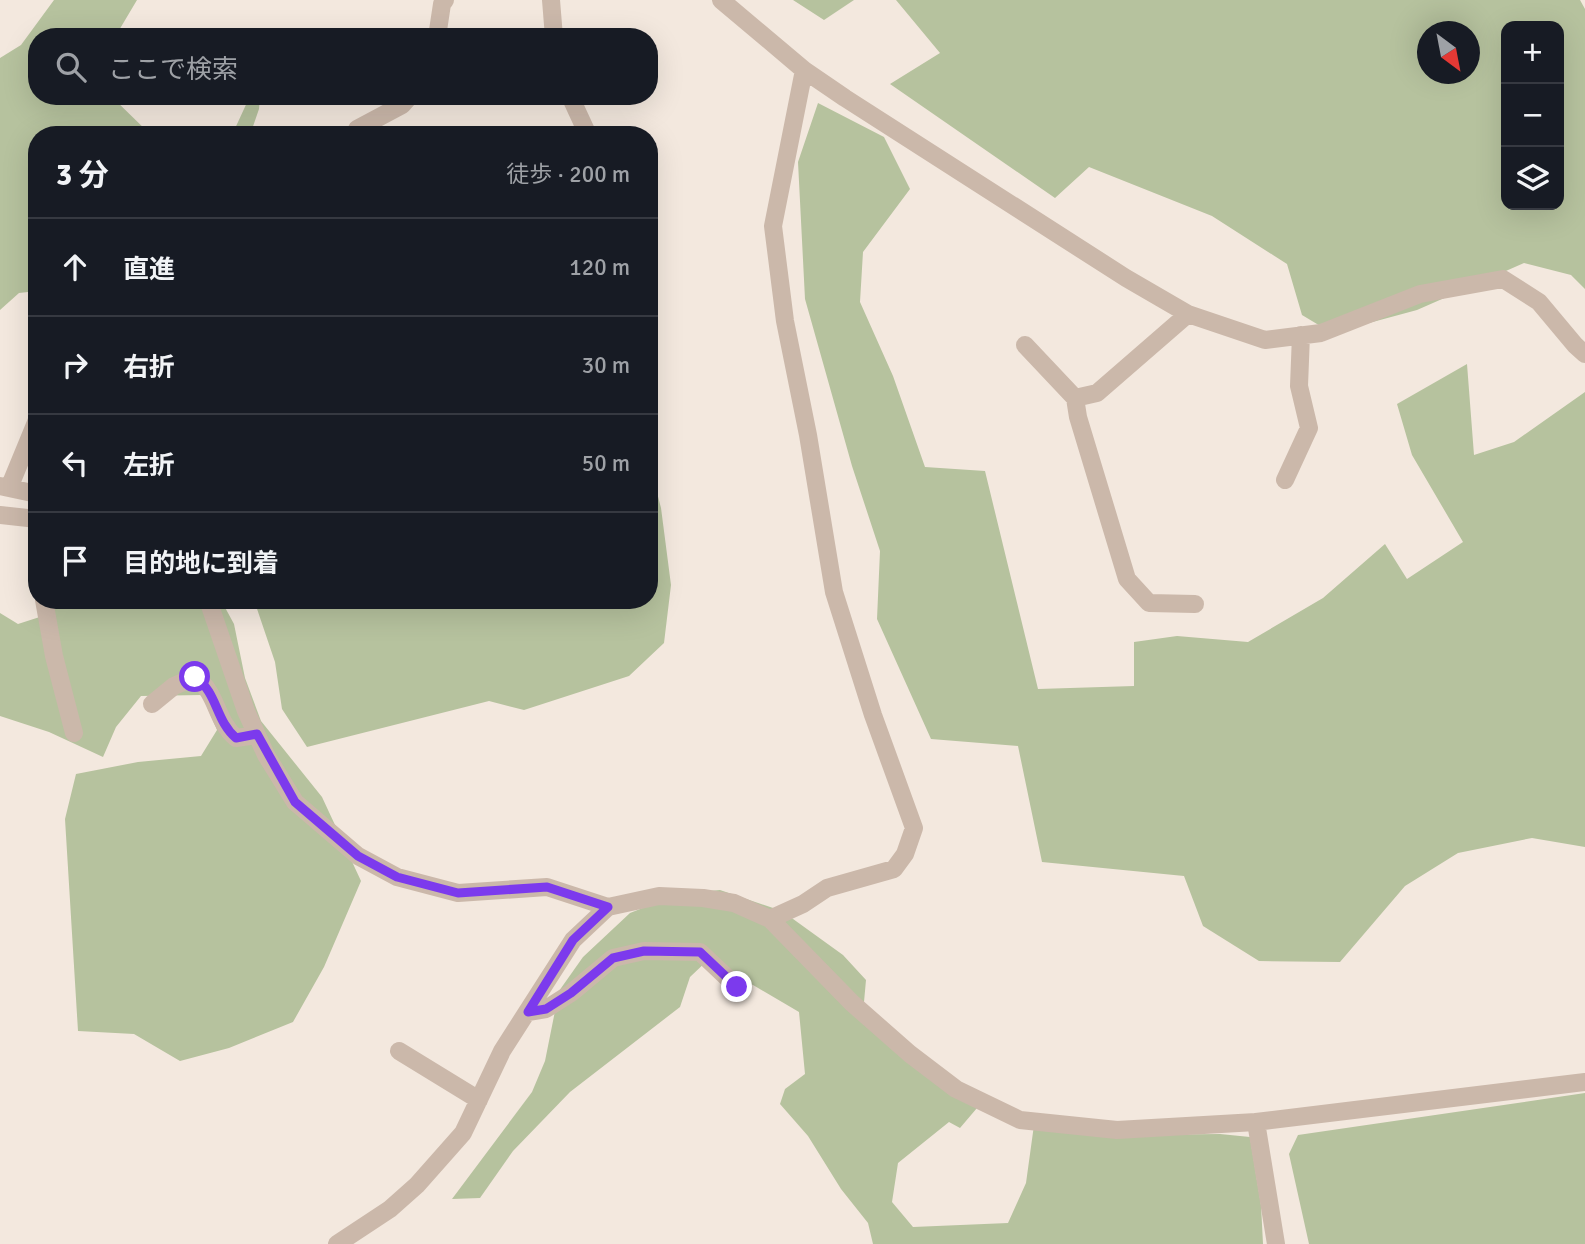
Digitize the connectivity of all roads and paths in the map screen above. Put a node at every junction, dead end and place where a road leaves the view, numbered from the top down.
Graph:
1 (445, 0) edge
2 (551, 0) edge
3 (721, 0) edge
4 (438, 28) edge
5 (554, 28) edge
6 (804, 70) junction
7 (400, 105) edge
8 (574, 105) edge
9 (362, 126) edge
10 (584, 126) edge
11 (1188, 314) junction
12 (1301, 335) junction
13 (1025, 345) dead end
14 (1585, 354) edge
15 (1075, 398) junction
16 (28, 439) edge
17 (1285, 480) dead end
18 (5, 487) edge
19 (28, 492) edge
20 (0, 515) edge
21 (28, 518) edge
22 (1195, 604) dead end
23 (46, 609) edge
24 (211, 609) edge
25 (152, 704) dead end
26 (74, 733) dead end
27 (257, 734) junction
28 (608, 907) junction
29 (770, 919) junction
30 (737, 987) dead end
31 (528, 1012) junction
32 (399, 1051) dead end
33 (1585, 1082) edge
34 (479, 1100) junction
35 (1256, 1122) junction
36 (337, 1244) edge
37 (1276, 1244) edge

1 - 4 street
2 - 5 street
3 - 6 street
6 - 11 street
6 - 29 street
7 - 9 street
8 - 10 street
11 - 12 street
11 - 15 street
12 - 14 street
12 - 17 street
13 - 15 street
15 - 22 street
16 - 18 street
18 - 19 street
20 - 21 street
23 - 26 street
24 - 27 street
25 - 27 street
27 - 28 street
28 - 29 street
28 - 31 street
29 - 35 street
30 - 31 street
31 - 34 street
32 - 34 street
33 - 35 street
34 - 36 street
35 - 37 street

